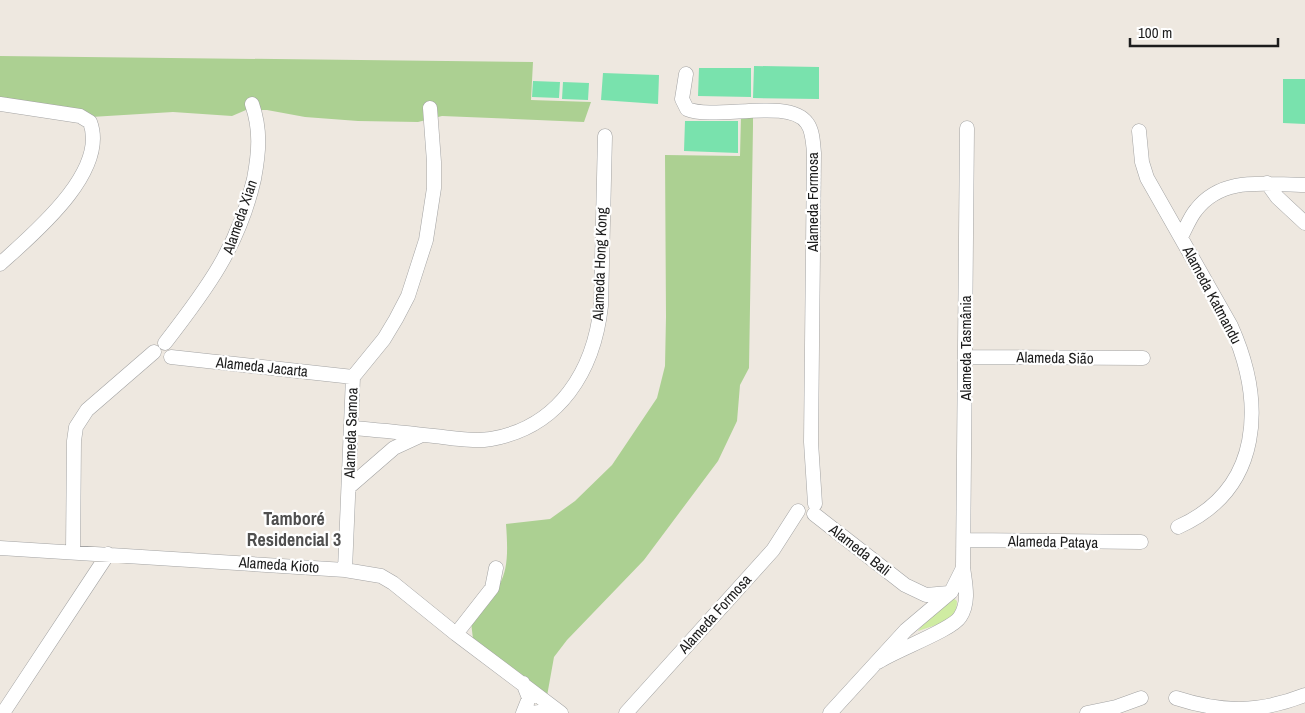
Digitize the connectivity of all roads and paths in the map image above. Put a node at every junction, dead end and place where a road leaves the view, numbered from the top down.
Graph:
1 (686, 74) dead end
2 (0, 104) edge
3 (252, 104) dead end
4 (430, 108) dead end
5 (967, 128) dead end
6 (1139, 131) dead end
7 (605, 136) dead end
8 (1267, 183) junction
9 (1298, 185) edge
10 (1288, 207) junction
11 (1305, 222) edge
12 (1181, 237) junction
13 (0, 264) edge
14 (160, 347) junction
15 (966, 357) junction
16 (1143, 358) dead end
17 (353, 377) junction
18 (351, 428) junction
19 (381, 430) junction
20 (424, 435) junction
21 (394, 448) junction
22 (349, 487) junction
23 (807, 509) junction
24 (1178, 527) dead end
25 (964, 540) junction
26 (1141, 542) dead end
27 (0, 548) edge
28 (73, 552) junction
29 (108, 554) junction
30 (963, 567) junction
31 (496, 568) dead end
32 (345, 570) junction
33 (905, 585) junction
34 (952, 592) junction
35 (963, 610) junction
36 (913, 624) junction
37 (456, 634) junction
38 (923, 638) junction
39 (878, 662) junction
40 (522, 682) junction
41 (1305, 695) edge
42 (1141, 698) dead end
43 (1176, 698) dead end
44 (3, 713) edge
45 (523, 713) edge
46 (532, 713) edge
47 (555, 713) edge
48 (561, 713) edge
49 (626, 713) edge
50 (830, 713) edge
51 (1087, 713) edge

1 - 23 street, Alameda Formosa
2 - 13 street
3 - 14 street, Alameda Xian
4 - 17 street, Alameda Samoa
5 - 15 street, Alameda Tasmânia
6 - 12 street, Alameda Katmandu
7 - 20 street, Alameda Hong Kong
8 - 9 street
8 - 10 street
8 - 12 street
9 - 10 street
10 - 11 street
12 - 24 street, Alameda Katmandu
14 - 17 street, Alameda Jacarta
14 - 28 street, Alameda Xian
15 - 16 street, Alameda Sião
15 - 25 street, Alameda Tasmânia
17 - 18 street, Alameda Samoa
18 - 19 street, Alameda Hong Kong
18 - 22 street, Alameda Samoa
19 - 20 street, Alameda Hong Kong
19 - 21 street
20 - 21 street
21 - 22 street
22 - 32 street, Alameda Samoa
23 - 33 street, Alameda Bali
23 - 49 street, Alameda Formosa
25 - 26 street, Alameda Pataya
25 - 30 street, Alameda Tasmânia
27 - 28 street, Alameda Kioto
28 - 29 street, Alameda Kioto
29 - 32 street, Alameda Kioto
29 - 44 street
30 - 34 street, Alameda Tasmânia
30 - 35 street, Alameda Tasmânia
31 - 37 street
32 - 37 street, Alameda Kioto
33 - 34 street
33 - 36 street
34 - 35 street
34 - 36 street, Alameda Tasmânia
35 - 38 street, Alameda Tasmânia
36 - 38 street
36 - 39 street, Alameda Tasmânia
37 - 40 street, Alameda Kioto
38 - 39 street, Alameda Tasmânia
39 - 50 street, Alameda Tasmânia
40 - 45 street
40 - 48 street, Alameda Kioto
41 - 43 street
42 - 51 street
46 - 47 street

